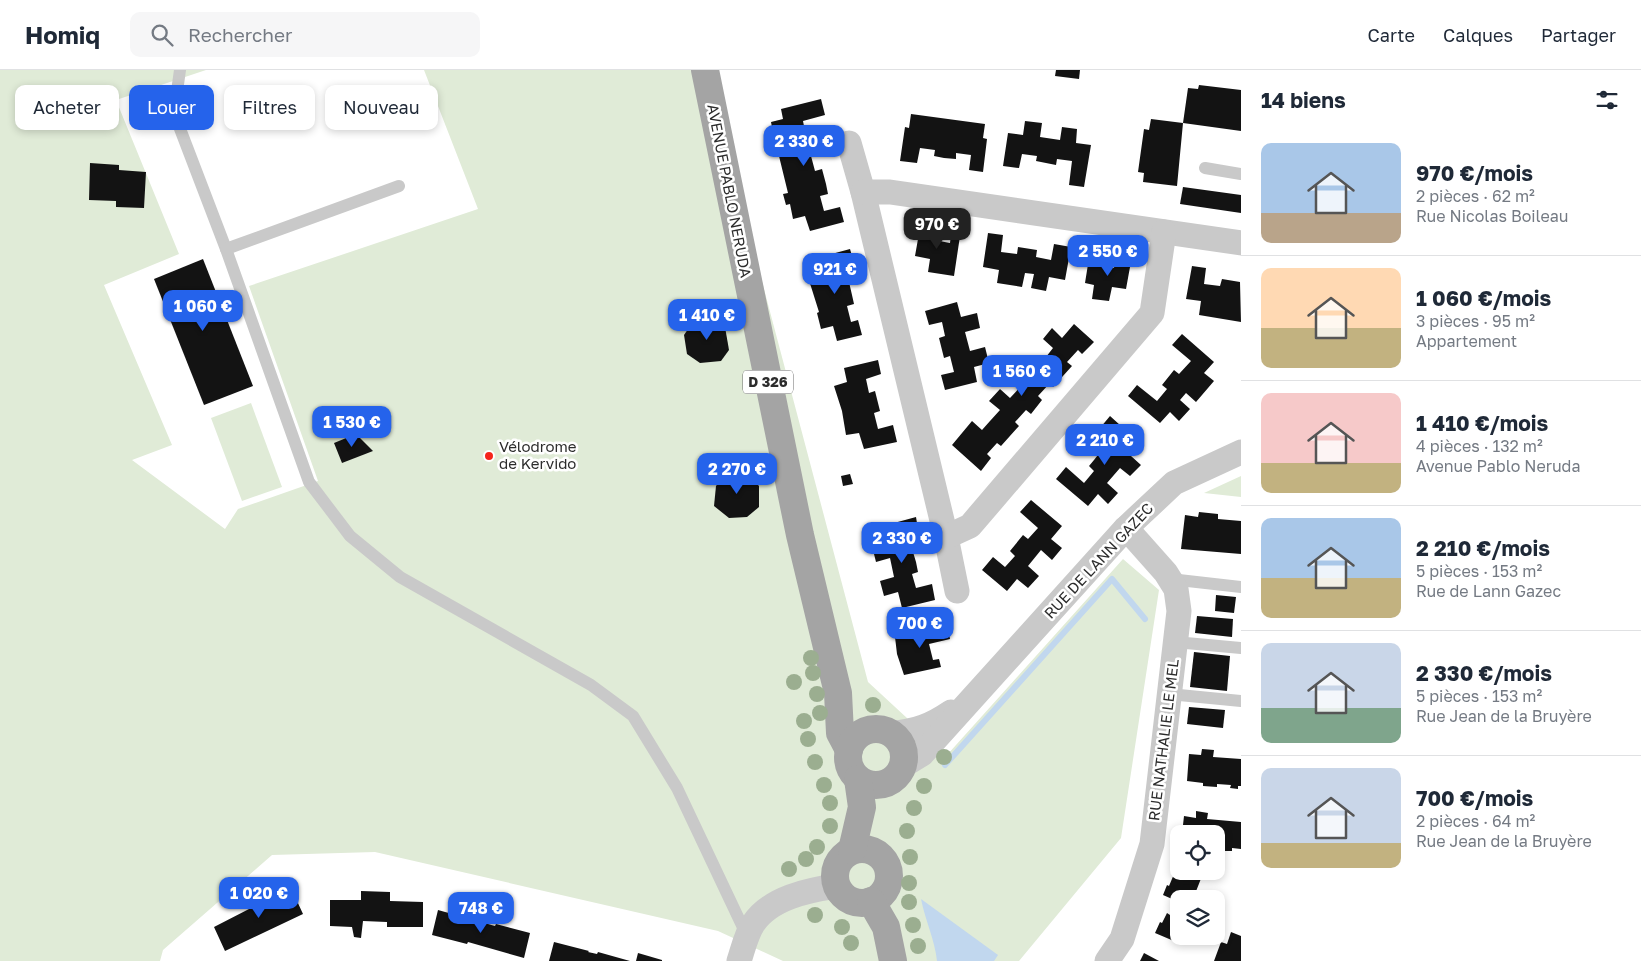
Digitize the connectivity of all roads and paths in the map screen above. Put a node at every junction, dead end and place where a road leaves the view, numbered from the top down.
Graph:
1 (180, 70) edge
2 (705, 70) edge
3 (849, 143) dead end
4 (1205, 168) dead end
5 (1241, 174) edge
6 (398, 186) dead end
7 (863, 192) junction
8 (1164, 232) junction
9 (1241, 243) edge
10 (226, 249) junction
11 (1241, 452) edge
12 (1126, 528) junction
13 (946, 537) junction
14 (1170, 579) junction
15 (1241, 587) edge
16 (956, 591) dead end
17 (1175, 642) junction
18 (1241, 648) edge
19 (838, 693) junction
20 (1169, 694) junction
21 (976, 696) junction
22 (1241, 701) edge
23 (882, 731) junction
24 (849, 750) junction
25 (904, 765) junction
26 (858, 779) junction
27 (885, 784) junction
28 (864, 852) junction
29 (837, 886) junction
30 (871, 900) junction
31 (747, 936) junction
32 (739, 961) edge
33 (893, 961) edge
34 (1107, 961) edge

1 - 10 lane
2 - 19 main road, AVENUE PABLO NERUDA / D 326
3 - 7 street
4 - 5 lane
6 - 10 lane
7 - 8 street
7 - 13 street
8 - 9 street
8 - 13 street
10 - 31 lane
11 - 12 street, RUE DE LANN GAZEC
12 - 14 street, RUE NATHALIE LE MEL
12 - 21 street, RUE DE LANN GAZEC
13 - 16 street
14 - 15 lane
14 - 17 street, RUE NATHALIE LE MEL
17 - 18 lane
17 - 20 street, RUE NATHALIE LE MEL
19 - 23 main road, D 326
19 - 24 main road, D 326
20 - 22 lane
20 - 34 street, RUE NATHALIE LE MEL
21 - 23 street
21 - 25 street
23 - 24 main road
23 - 25 main road
24 - 26 main road
25 - 27 main road
26 - 27 main road
26 - 28 main road
27 - 28 main road
28 - 29 main road
28 - 30 main road
29 - 30 main road
29 - 31 street
30 - 33 main road
31 - 32 street

